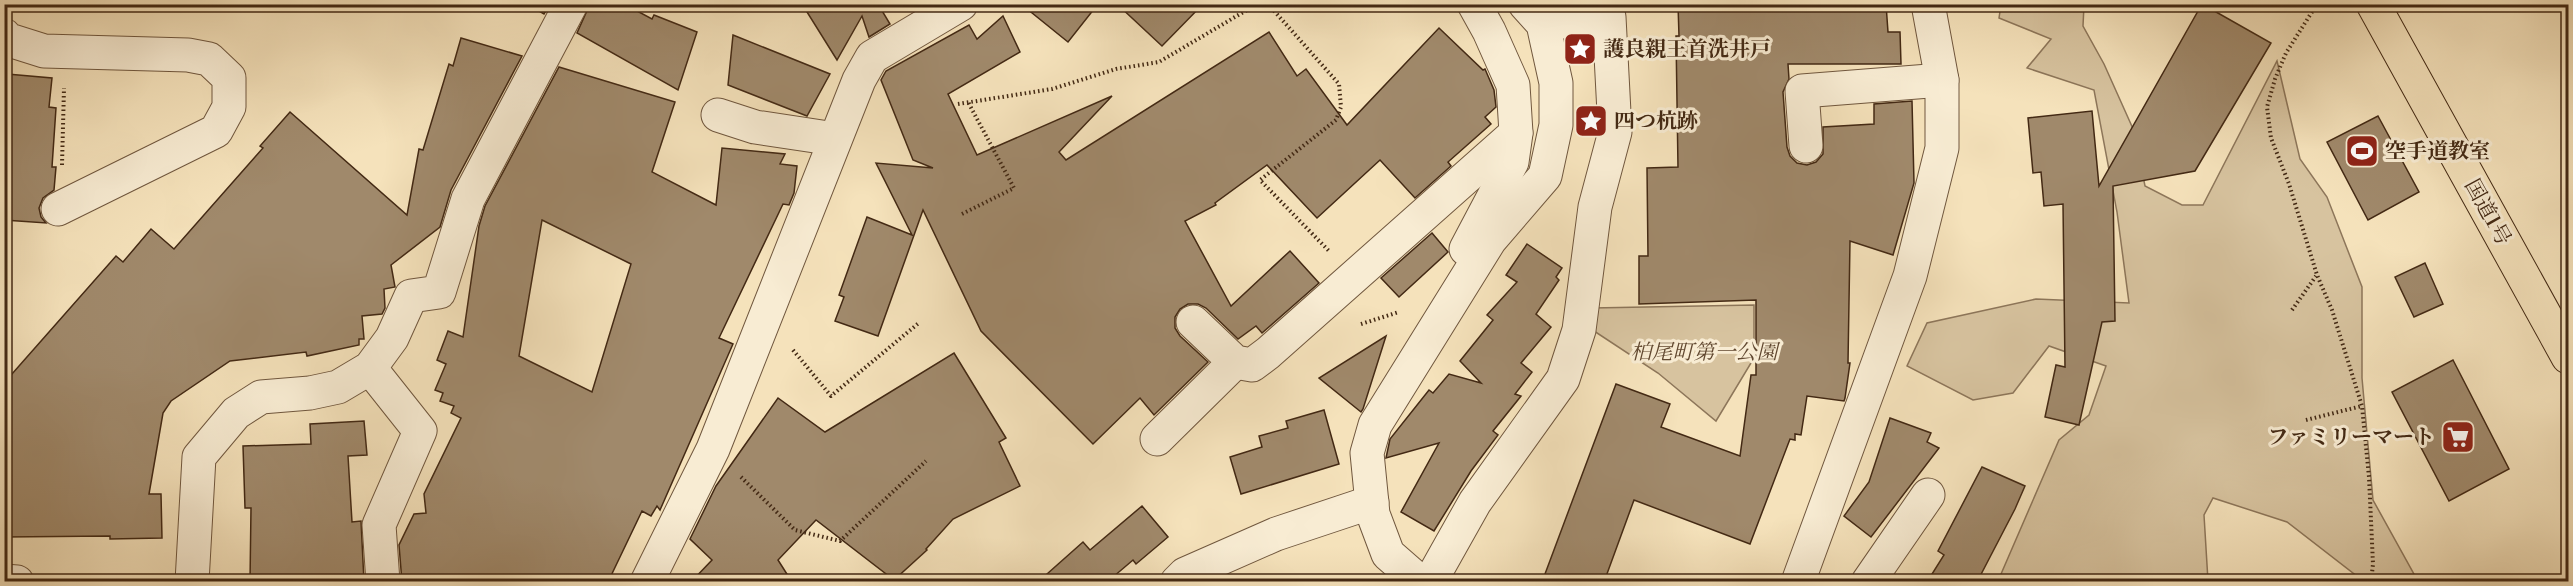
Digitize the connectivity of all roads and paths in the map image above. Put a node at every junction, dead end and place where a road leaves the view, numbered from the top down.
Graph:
1 (571, 4) edge
2 (961, 4) edge
3 (1257, 4) edge
4 (1268, 4) edge
5 (1474, 4) edge
6 (1928, 4) edge
7 (2317, 4) edge
8 (2373, 4) edge
9 (1534, 14) edge
10 (4, 35) edge
11 (1941, 80) junction
12 (968, 102) junction
13 (958, 104) dead end
14 (718, 115) dead end
15 (61, 117) dead end
16 (1516, 133) junction
17 (836, 139) junction
18 (1806, 146) dead end
19 (63, 160) dead end
20 (58, 209) dead end
21 (962, 214) dead end
22 (2317, 275) junction
23 (1354, 276) junction
24 (1455, 297) junction
25 (2292, 310) dead end
26 (920, 322) dead end
27 (1193, 322) dead end
28 (763, 324) junction
29 (2568, 357) edge
30 (1235, 362) junction
31 (370, 368) junction
32 (2362, 406) junction
33 (2306, 420) dead end
34 (1157, 439) dead end
35 (713, 449) junction
36 (926, 461) dead end
37 (1928, 495) dead end
38 (1372, 502) junction
39 (4, 581) edge
40 (17, 582) edge
41 (192, 582) edge
42 (383, 582) edge
43 (647, 582) edge
44 (1177, 582) edge
45 (1420, 582) edge
46 (1430, 582) edge
47 (1798, 582) edge
48 (1868, 582) edge
49 (2371, 582) edge

1 - 31 street
2 - 17 street
3 - 12 path
4 - 23 path
5 - 16 street
6 - 11 street
7 - 22 path
8 - 29 highway, 国道1号
9 - 24 street
9 - 46 street
10 - 20 street
11 - 18 street
11 - 47 street
12 - 13 path
12 - 21 path
14 - 17 street
15 - 19 path
16 - 23 street
16 - 24 street
17 - 28 street
22 - 25 path
22 - 32 path
23 - 30 street
24 - 38 street
26 - 28 path
27 - 30 street
28 - 35 street
30 - 34 street
31 - 41 street
31 - 42 street
32 - 33 path
32 - 49 path
35 - 36 path
35 - 43 street
37 - 48 street
38 - 44 street
38 - 45 street
39 - 40 street

